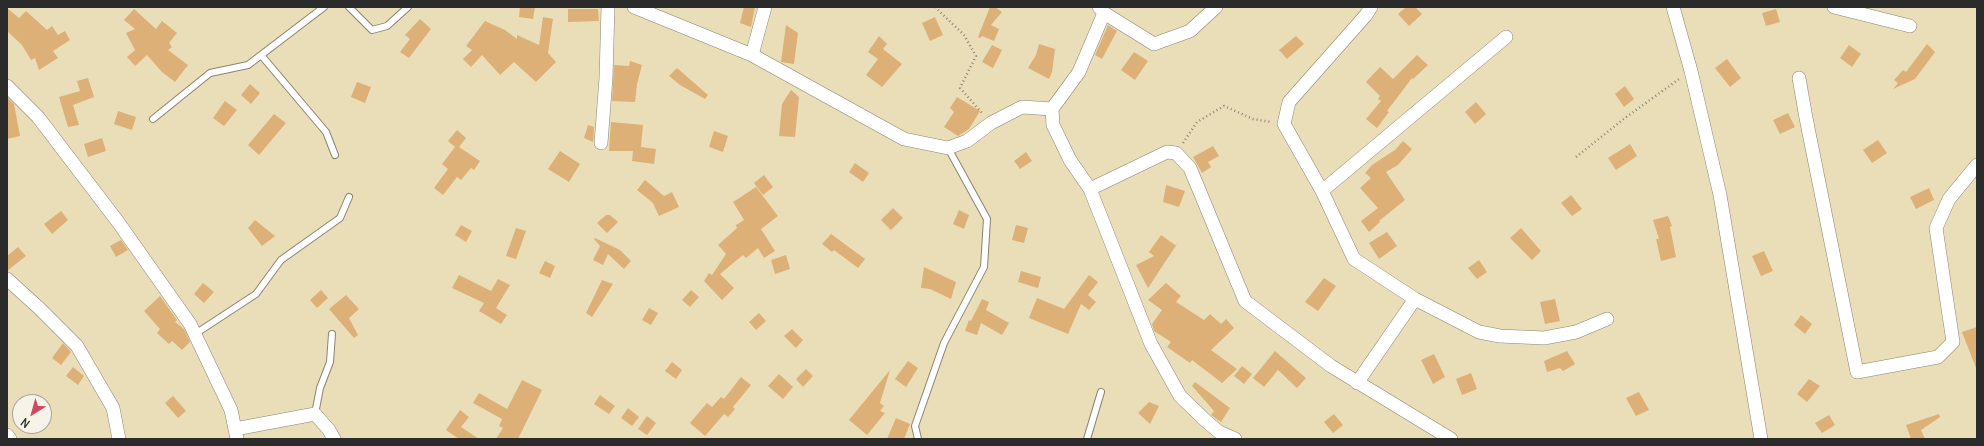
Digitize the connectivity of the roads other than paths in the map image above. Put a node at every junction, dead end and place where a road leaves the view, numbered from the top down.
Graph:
1 (324, 7) edge
2 (349, 7) edge
3 (408, 7) edge
4 (608, 7) edge
5 (634, 7) edge
6 (765, 7) edge
7 (1216, 7) edge
8 (1371, 7) edge
9 (1673, 7) edge
10 (1834, 7) edge
11 (1102, 10) edge
12 (1910, 26) dead end
13 (1506, 37) dead end
14 (261, 55) junction
15 (752, 55) junction
16 (1799, 78) dead end
17 (7, 86) edge
18 (1052, 108) junction
19 (153, 119) dead end
20 (601, 143) dead end
21 (948, 148) junction
22 (335, 155) dead end
23 (1977, 165) edge
24 (1090, 189) junction
25 (1322, 191) junction
26 (349, 197) dead end
27 (7, 279) edge
28 (1415, 298) junction
29 (1608, 319) dead end
30 (196, 334) junction
31 (332, 334) dead end
32 (1357, 383) junction
33 (1101, 392) dead end
34 (315, 414) junction
35 (236, 434) edge
36 (7, 435) edge
37 (10, 439) edge
38 (120, 439) edge
39 (334, 439) edge
40 (918, 439) edge
41 (1087, 439) edge
42 (1235, 439) edge
43 (1452, 439) edge
44 (1761, 439) edge

1 - 14 lane
2 - 3 lane
4 - 20 street
5 - 15 street
6 - 15 street
7 - 11 street
8 - 25 street
9 - 44 street
10 - 12 street
11 - 18 street
13 - 25 street
14 - 19 lane
14 - 22 lane
15 - 21 street
16 - 23 street
17 - 30 street
18 - 21 street
18 - 24 street
21 - 40 lane
24 - 32 street
24 - 42 street
25 - 28 street
26 - 30 lane
27 - 38 street
28 - 29 street
28 - 32 street
30 - 35 street
31 - 34 lane
32 - 43 street
33 - 41 lane
34 - 35 street
34 - 39 street
36 - 37 street

